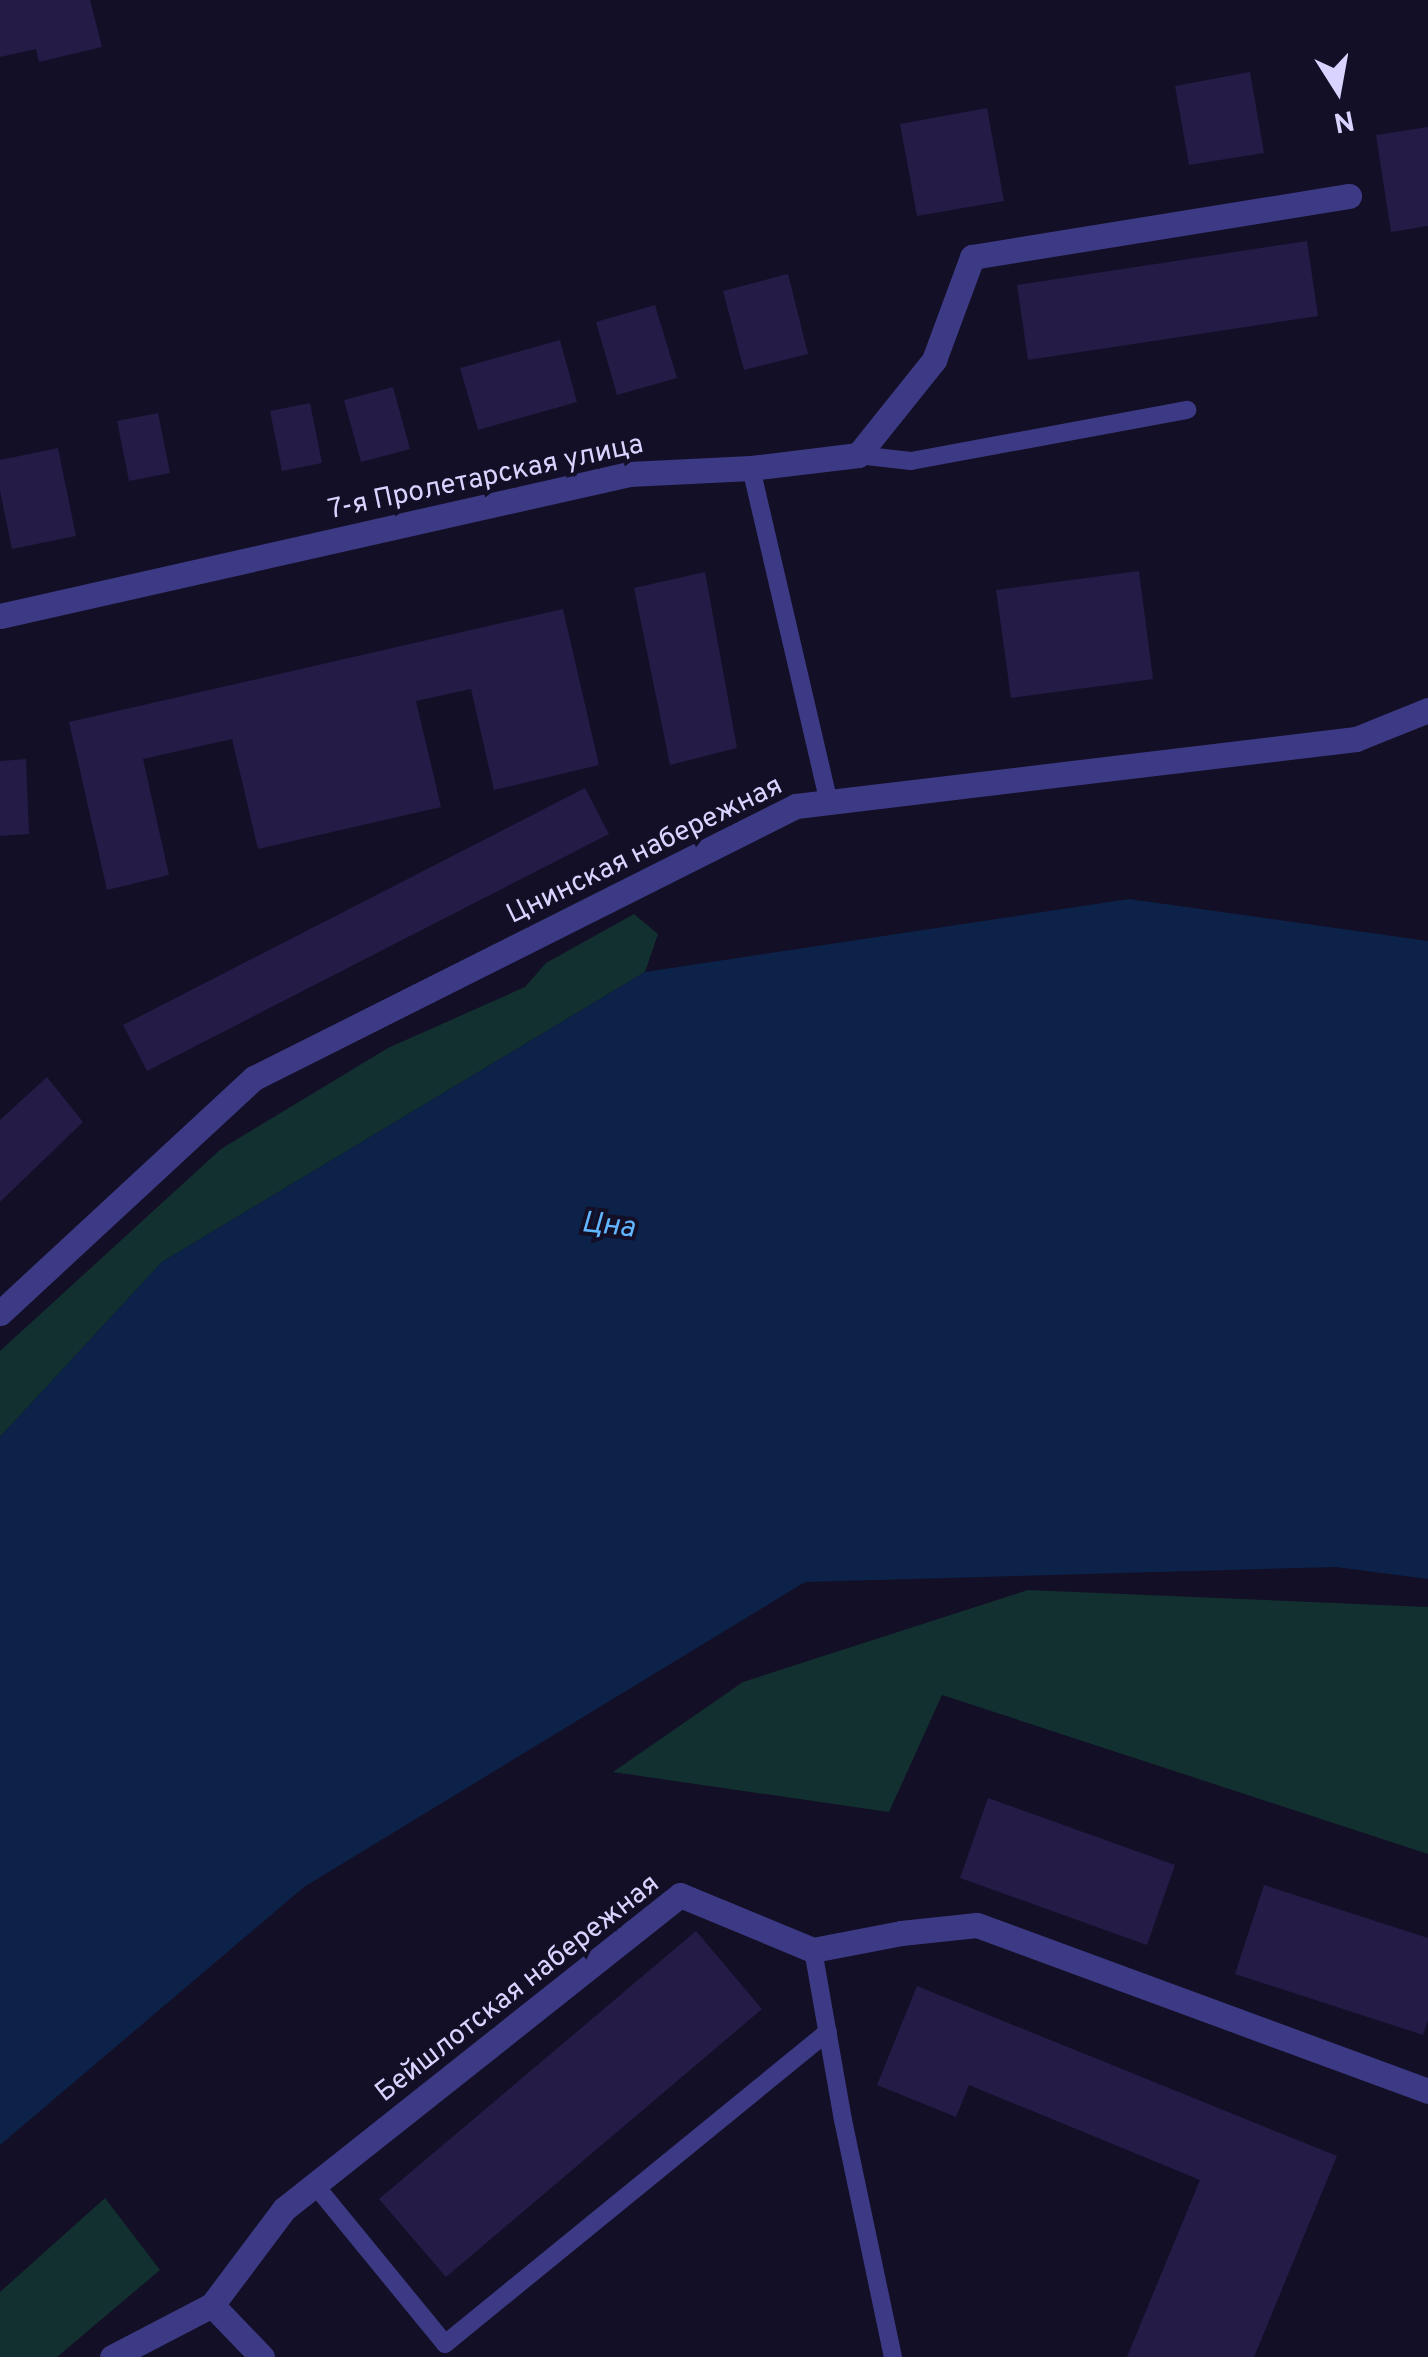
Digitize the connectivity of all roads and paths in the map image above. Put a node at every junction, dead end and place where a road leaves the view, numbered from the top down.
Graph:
1 (1349, 196) dead end
2 (1187, 410) dead end
3 (858, 455) junction
4 (750, 468) junction
5 (0, 616) edge
6 (1428, 710) edge
7 (830, 802) junction
8 (0, 1313) edge
9 (813, 1950) junction
10 (828, 2032) junction
11 (1428, 2091) edge
12 (315, 2184) junction
13 (212, 2305) junction
14 (112, 2357) edge
15 (262, 2357) edge
16 (893, 2357) edge

1 - 3 street
2 - 3 lane
3 - 4 street, 7-я Пролетарская улица
4 - 5 street, 7-я Пролетарская улица
4 - 7 lane
6 - 7 street, Цнинская набережная
7 - 8 street, Цнинская набережная
9 - 10 lane
9 - 11 street
9 - 12 street, Бейшлотская набережная
10 - 12 lane
10 - 16 lane
12 - 13 street, Бейшлотская набережная
13 - 14 street, Бейшлотская набережная
13 - 15 street

